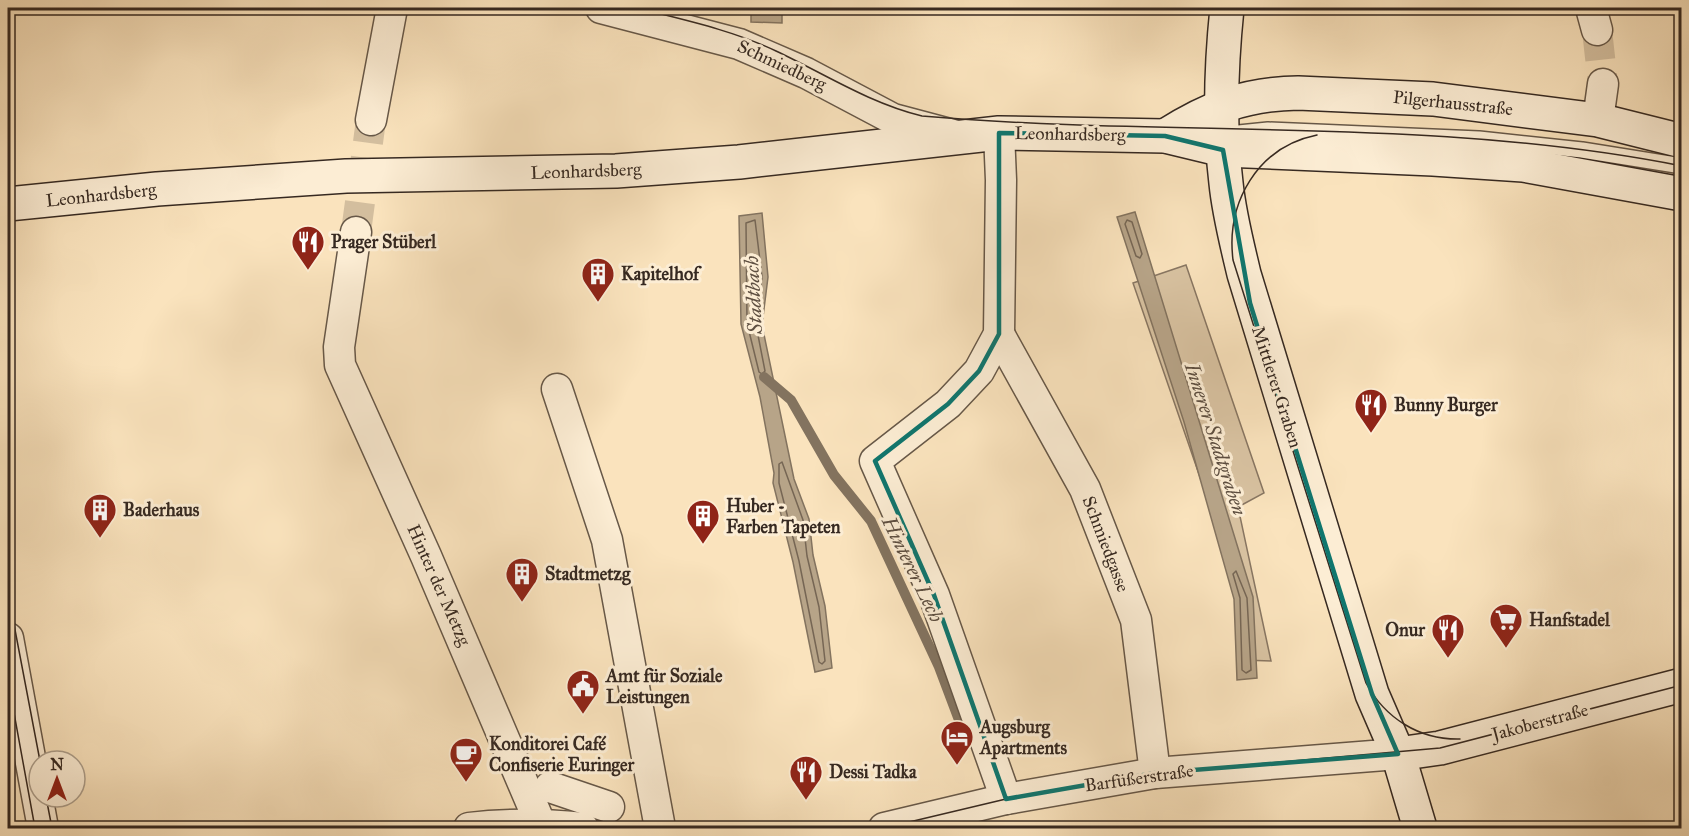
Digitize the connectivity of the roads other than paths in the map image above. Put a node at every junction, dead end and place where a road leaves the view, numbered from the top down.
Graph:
1 (392, 8) edge
2 (601, 8) edge
3 (1227, 8) edge
4 (1603, 84) tunnel mouth
5 (371, 120) tunnel mouth
6 (1598, 120) junction
7 (1222, 130) junction
8 (999, 133) junction
9 (957, 136) junction
10 (1165, 136) junction
11 (1682, 141) edge
12 (1682, 166) edge
13 (1682, 194) edge
14 (8, 204) edge
15 (356, 232) tunnel mouth
16 (999, 334) junction
17 (557, 389) dead end
18 (8, 638) edge
19 (1682, 685) edge
20 (1398, 754) junction
21 (1155, 773) junction
22 (550, 787) dead end
23 (1006, 799) junction
24 (609, 807) dead end
25 (540, 823) junction
26 (43, 828) edge
27 (469, 828) edge
28 (583, 828) edge
29 (660, 828) edge
30 (884, 828) edge
31 (1420, 828) edge

1 - 5 street
2 - 9 street, Schmiedberg
3 - 7 street, Mittlerer Graben
4 - 6 street
6 - 7 street, Pilgerhausstraße
6 - 11 street, Pilgerhausstraße
7 - 10 street, Leonhardsberg
7 - 10 street
7 - 12 lane
7 - 13 street
7 - 20 street, Mittlerer Graben
8 - 9 street, Leonhardsberg
8 - 10 street, Leonhardsberg
8 - 16 street, Schmiedgasse
9 - 14 street, Leonhardsberg
15 - 25 street, Hinter der Metzg
16 - 21 street, Schmiedgasse
16 - 23 street, Schmiedgasse
17 - 29 street
18 - 26 street
19 - 20 street, Jakoberstraße
20 - 21 street, Barfüßerstraße
20 - 31 street, Mittlerer Graben
21 - 23 street, Barfüßerstraße
22 - 24 street
23 - 30 street, Barfüßerstraße
25 - 27 street
25 - 28 street

